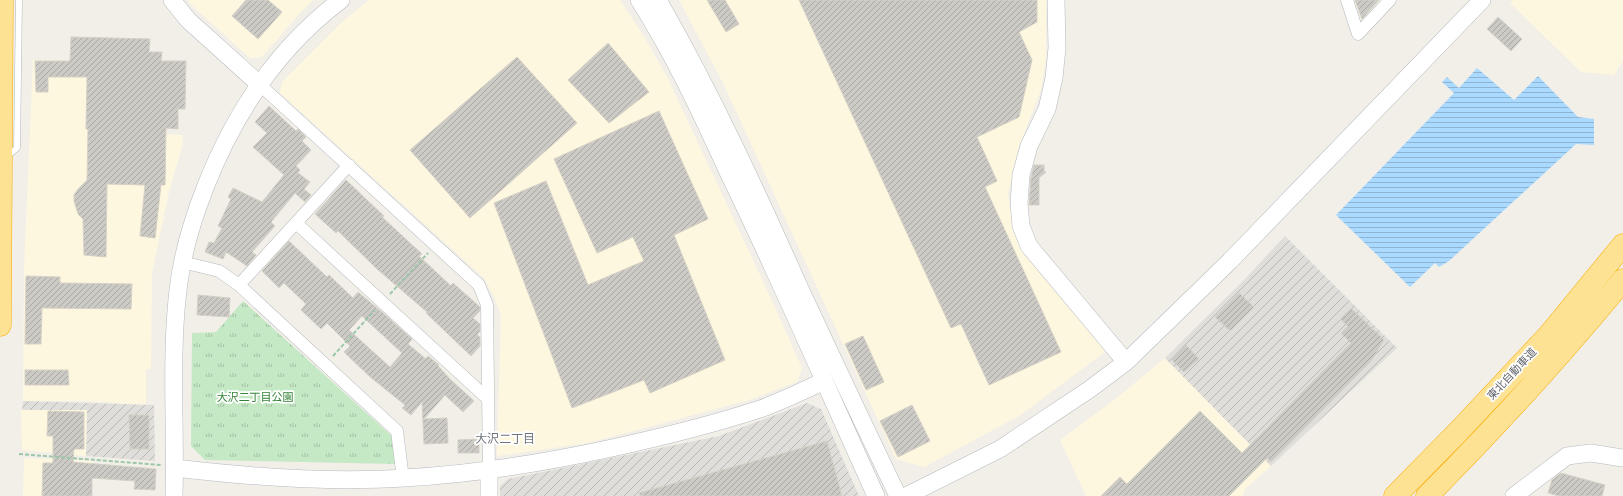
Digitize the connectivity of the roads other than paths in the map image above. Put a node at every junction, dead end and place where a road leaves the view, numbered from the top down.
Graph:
1 (2, 0) edge
2 (19, 0) edge
3 (172, 0) edge
4 (341, 0) edge
5 (640, 0) edge
6 (658, 0) edge
7 (1056, 0) edge
8 (1347, 0) edge
9 (1390, 0) edge
10 (1482, 0) edge
11 (259, 84) junction
12 (2, 161) junction
13 (349, 165) junction
14 (296, 223) junction
15 (1623, 245) edge
16 (182, 262) junction
17 (1623, 280) edge
18 (239, 285) junction
19 (0, 325) edge
20 (1126, 362) junction
21 (824, 381) junction
22 (488, 399) junction
23 (1623, 458) edge
24 (168, 466) junction
25 (489, 471) junction
26 (404, 479) junction
27 (174, 496) edge
28 (489, 496) edge
29 (876, 496) edge
30 (898, 496) edge
31 (906, 496) edge
32 (1395, 496) edge
33 (1427, 496) edge
34 (1514, 496) edge

1 - 12 highway
2 - 12 lane
3 - 11 street
4 - 11 street
5 - 21 street
6 - 30 street
7 - 20 street
8 - 9 street
10 - 20 street
11 - 13 street
11 - 16 street
12 - 19 highway
13 - 14 street
13 - 22 street
14 - 18 street
14 - 22 street
15 - 32 highway, 東北自動車道
16 - 18 street
16 - 24 street
17 - 33 highway, 東北自動車道
18 - 26 street
20 - 31 street
21 - 25 street
21 - 29 street
22 - 25 street
23 - 34 street
24 - 26 street
24 - 27 street
25 - 26 street
25 - 28 street

